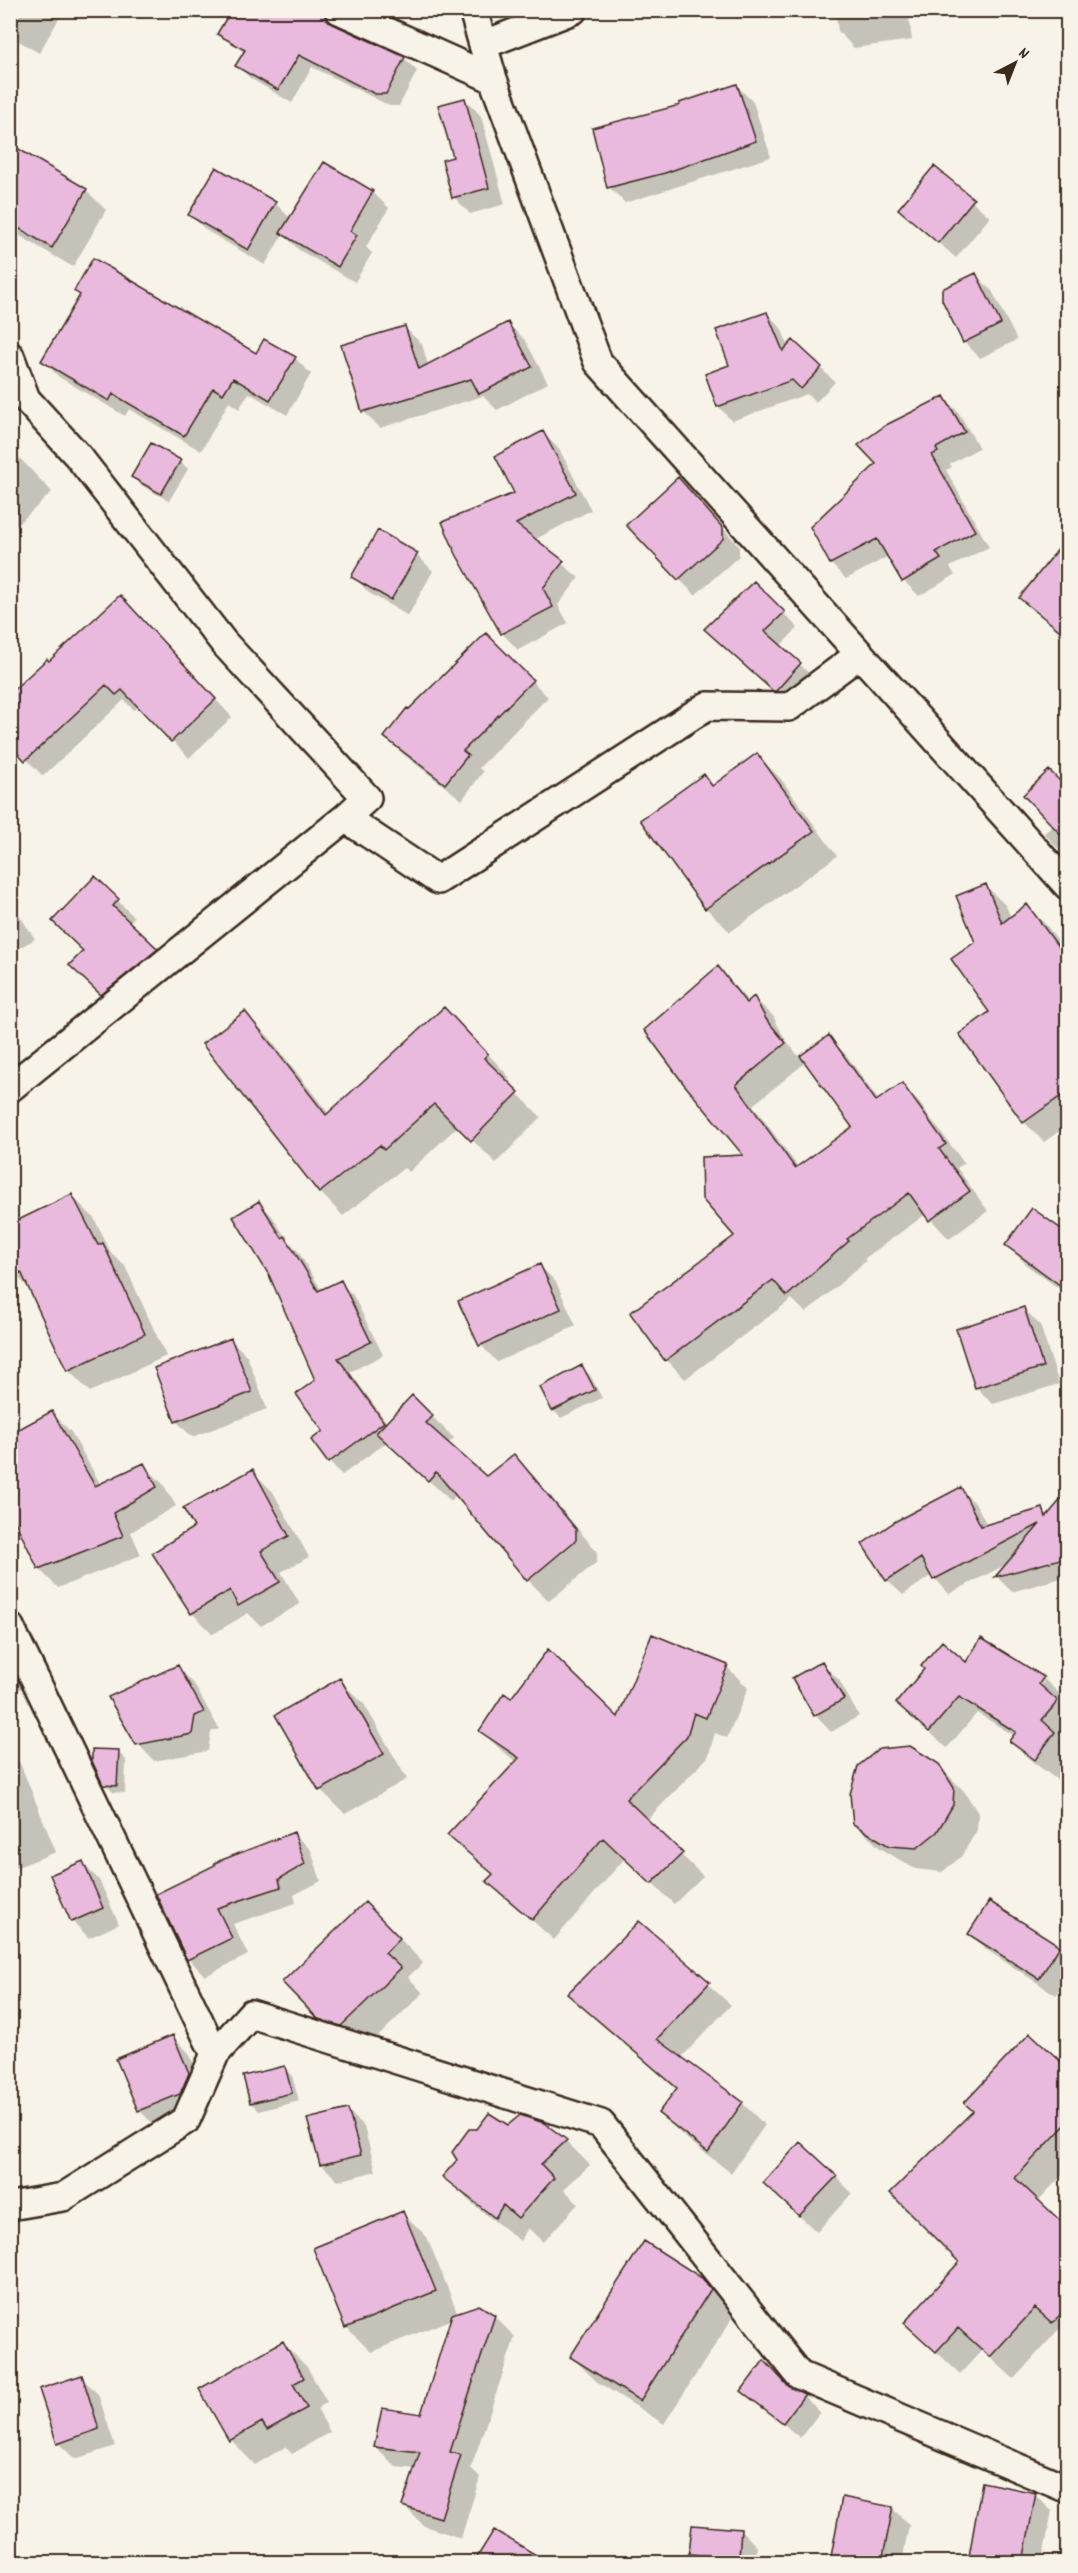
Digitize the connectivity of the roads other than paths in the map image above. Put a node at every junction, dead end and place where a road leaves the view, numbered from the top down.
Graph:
1 (339, 10) edge
2 (473, 10) edge
3 (573, 10) edge
4 (483, 45) junction
5 (493, 79) junction
6 (10, 356) edge
7 (860, 654) junction
8 (345, 818) junction
9 (1068, 886) edge
10 (10, 1088) edge
11 (10, 1627) edge
12 (215, 2054) junction
13 (10, 2206) edge
14 (1068, 2489) edge

1 - 5 street
2 - 4 street
3 - 4 street
4 - 5 street
5 - 7 street
6 - 8 street
7 - 8 street
7 - 9 street
8 - 10 street
11 - 12 street
12 - 13 street
12 - 14 street

